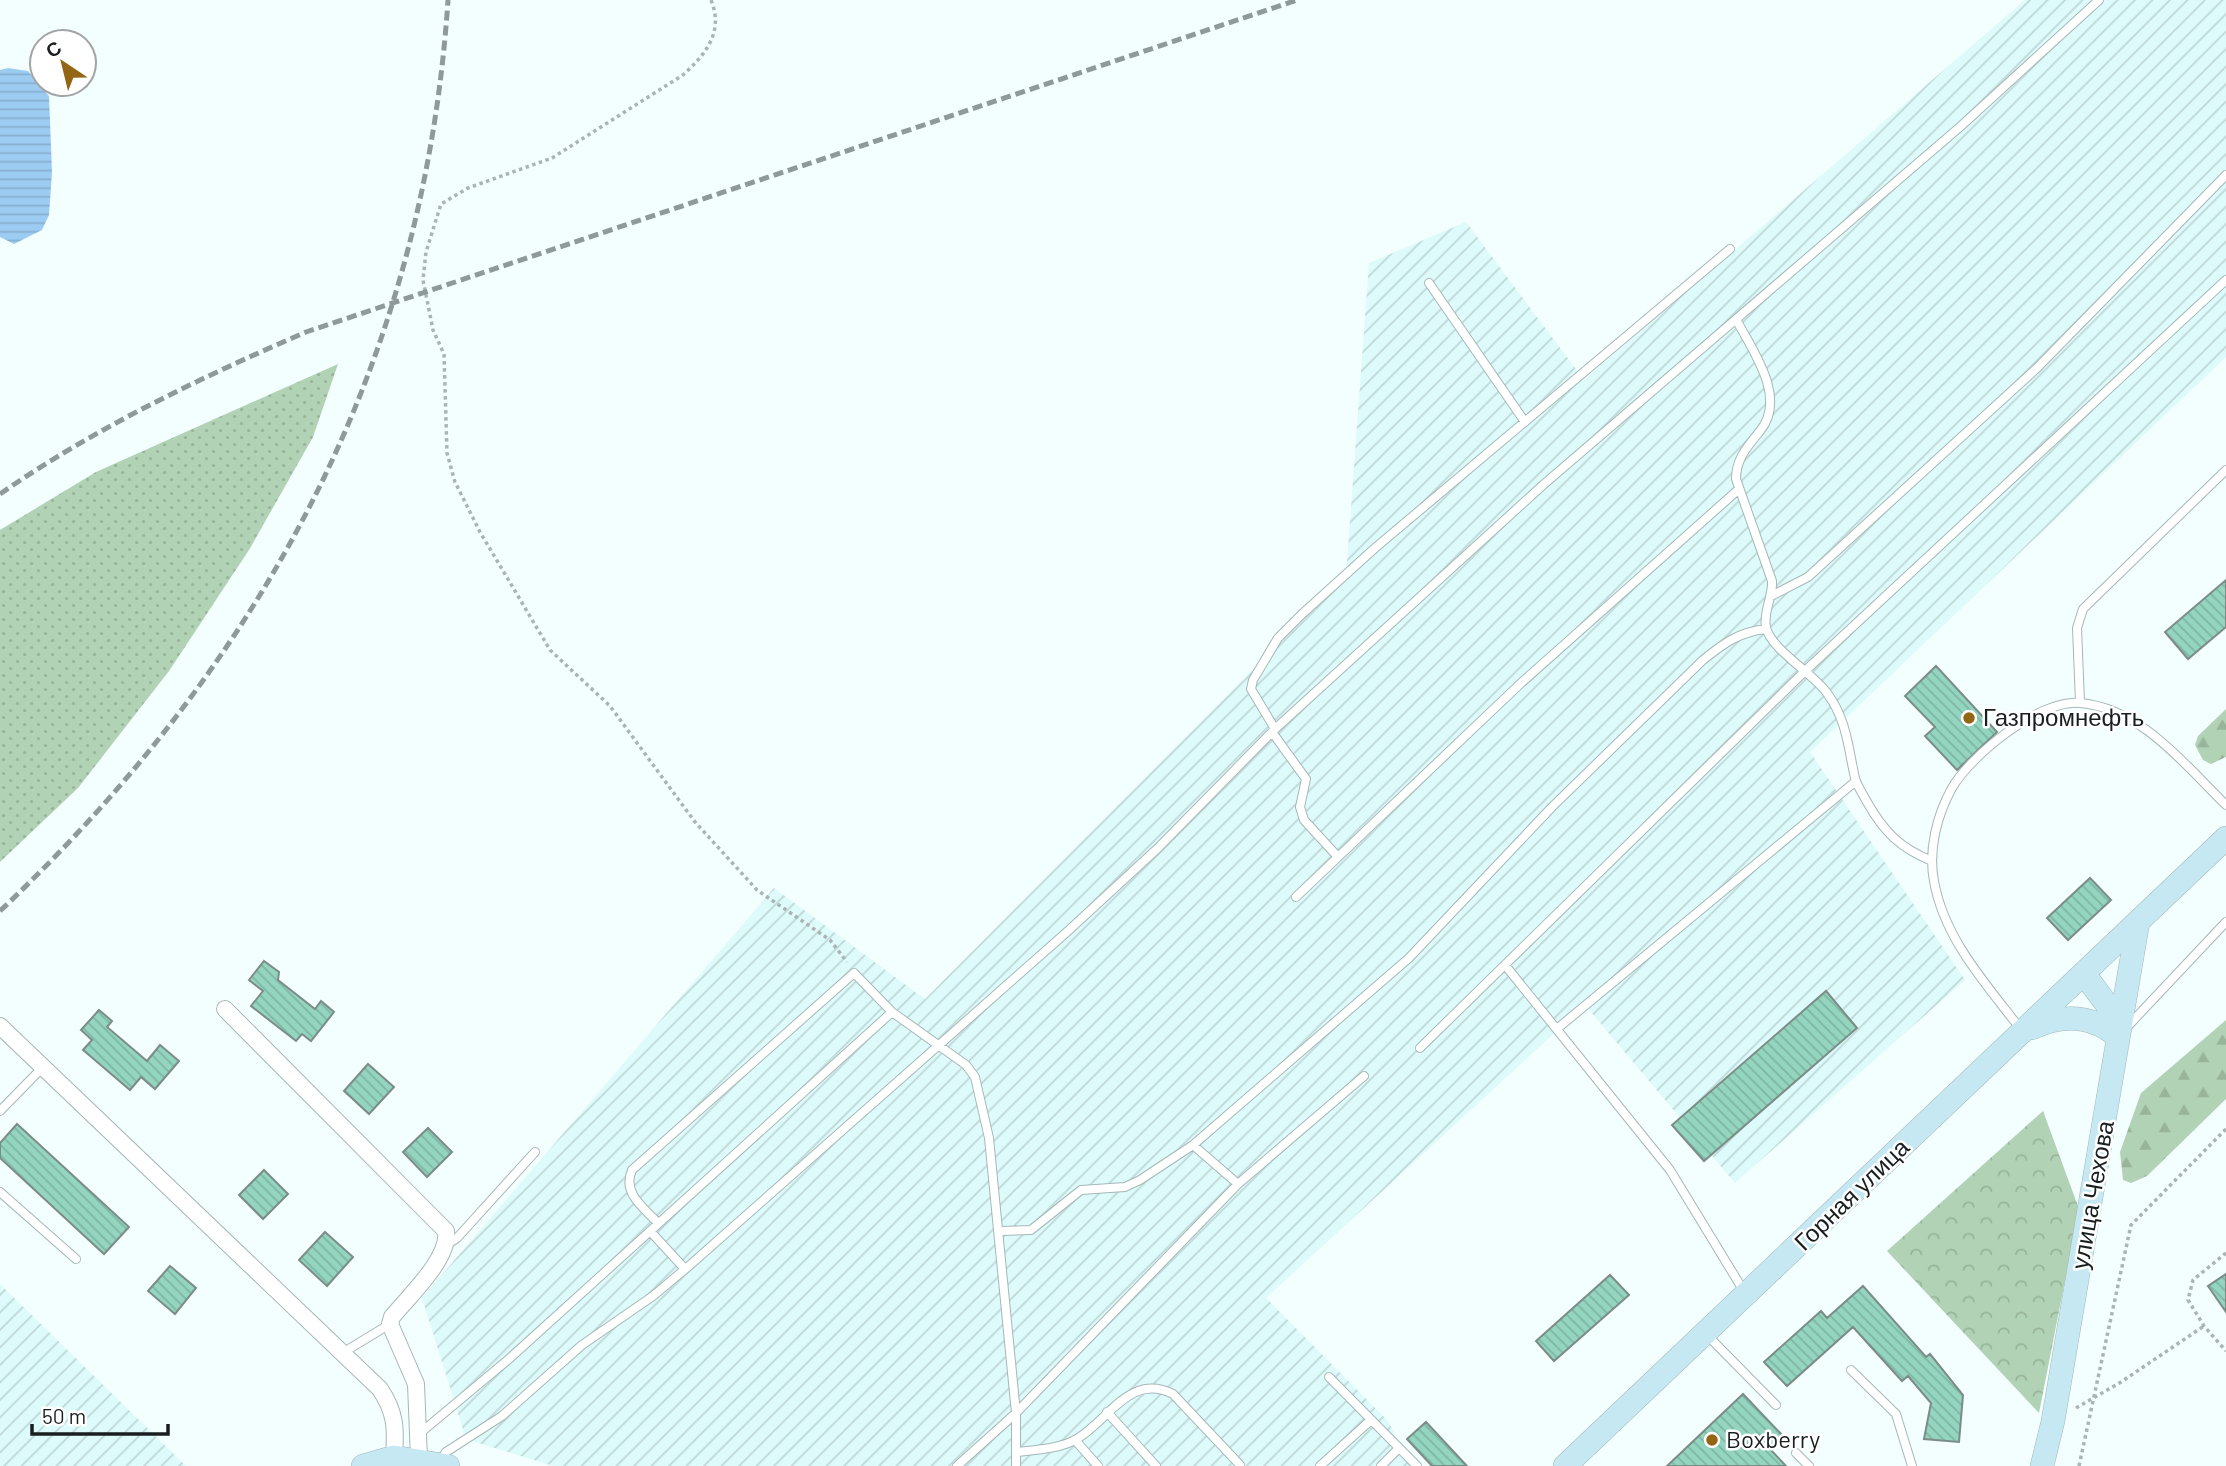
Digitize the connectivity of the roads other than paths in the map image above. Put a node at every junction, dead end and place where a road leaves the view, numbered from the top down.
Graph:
1 (2099, 0) edge
2 (2226, 175) edge
3 (1730, 249) dead end
4 (2226, 280) edge
5 (1429, 283) dead end
6 (1737, 321) junction
7 (1525, 422) junction
8 (2226, 470) edge
9 (1739, 489) junction
10 (1773, 595) junction
11 (1766, 629) junction
12 (1805, 671) junction
13 (2080, 702) junction
14 (1274, 730) junction
15 (1856, 781) junction
16 (2226, 805) edge
17 (2226, 838) edge
18 (1338, 857) junction
19 (1932, 861) junction
20 (1296, 897) dead end
21 (2138, 922) junction
22 (2226, 922) edge
23 (1505, 965) junction
24 (2084, 974) junction
25 (225, 1009) dead end
26 (892, 1012) junction
27 (0, 1026) edge
28 (1558, 1028) junction
29 (2023, 1032) junction
30 (2118, 1037) junction
31 (938, 1045) junction
32 (1420, 1048) dead end
33 (43, 1067) junction
34 (1364, 1076) dead end
35 (0, 1111) edge
36 (1193, 1145) junction
37 (535, 1152) dead end
38 (1238, 1184) junction
39 (0, 1192) edge
40 (658, 1223) junction
41 (650, 1231) junction
42 (998, 1231) junction
43 (448, 1244) junction
44 (76, 1259) dead end
45 (685, 1269) junction
46 (1747, 1296) junction
47 (390, 1324) junction
48 (1706, 1334) junction
49 (344, 1352) junction
50 (1851, 1370) dead end
51 (1329, 1377) dead end
52 (1776, 1405) dead end
53 (1107, 1412) junction
54 (1016, 1413) junction
55 (1371, 1420) junction
56 (419, 1434) junction
57 (1075, 1440) junction
58 (1399, 1448) junction
59 (1016, 1452) junction
60 (1796, 1453) dead end
61 (394, 1457) junction
62 (435, 1463) edge
63 (1240, 1465) edge
64 (363, 1466) edge
65 (957, 1466) edge
66 (1016, 1466) edge
67 (1098, 1466) edge
68 (1156, 1466) edge
69 (1320, 1466) edge
70 (1381, 1466) edge
71 (1417, 1466) edge
72 (1564, 1466) edge
73 (1809, 1466) edge
74 (1912, 1466) edge
75 (2042, 1466) edge

1 - 6 lane
2 - 10 lane
3 - 7 lane
4 - 12 lane
5 - 7 lane
6 - 9 lane
6 - 14 lane
7 - 14 lane
8 - 13 lane
9 - 10 lane
9 - 18 lane
10 - 11 lane
11 - 12 lane
11 - 36 lane
12 - 15 lane
12 - 23 lane
13 - 16 lane
13 - 19 lane
14 - 18 lane
14 - 31 lane
15 - 19 lane
15 - 28 lane
17 - 21 street, Горная улица
18 - 20 lane
19 - 29 lane
21 - 24 street, Горная улица
21 - 30 street, улица Чехова
22 - 30 lane
23 - 28 lane
23 - 32 lane
24 - 29 street, Горная улица
24 - 30 street
25 - 43 street
26 - 31 lane
26 - 40 lane
26 - 40 lane
27 - 33 street
28 - 46 lane
29 - 30 street
29 - 46 street, Горная улица
30 - 75 street, улица Чехова
31 - 42 lane
31 - 45 lane
33 - 35 lane
33 - 49 street
34 - 38 lane
36 - 38 lane
36 - 42 lane
37 - 43 lane
38 - 54 lane
39 - 44 lane
40 - 41 lane
41 - 45 lane
41 - 56 lane
42 - 54 lane
43 - 47 street
45 - 62 lane
46 - 48 street, Горная улица
47 - 49 lane
47 - 56 street
48 - 52 lane
48 - 72 street, Горная улица
49 - 61 street
50 - 74 lane
51 - 55 lane
53 - 57 lane
53 - 63 lane
53 - 68 lane
54 - 59 lane
54 - 65 lane
55 - 58 lane
55 - 69 lane
56 - 62 street
57 - 59 lane
57 - 67 lane
58 - 70 lane
58 - 71 lane
59 - 66 lane
60 - 73 lane
61 - 62 street
61 - 64 street

